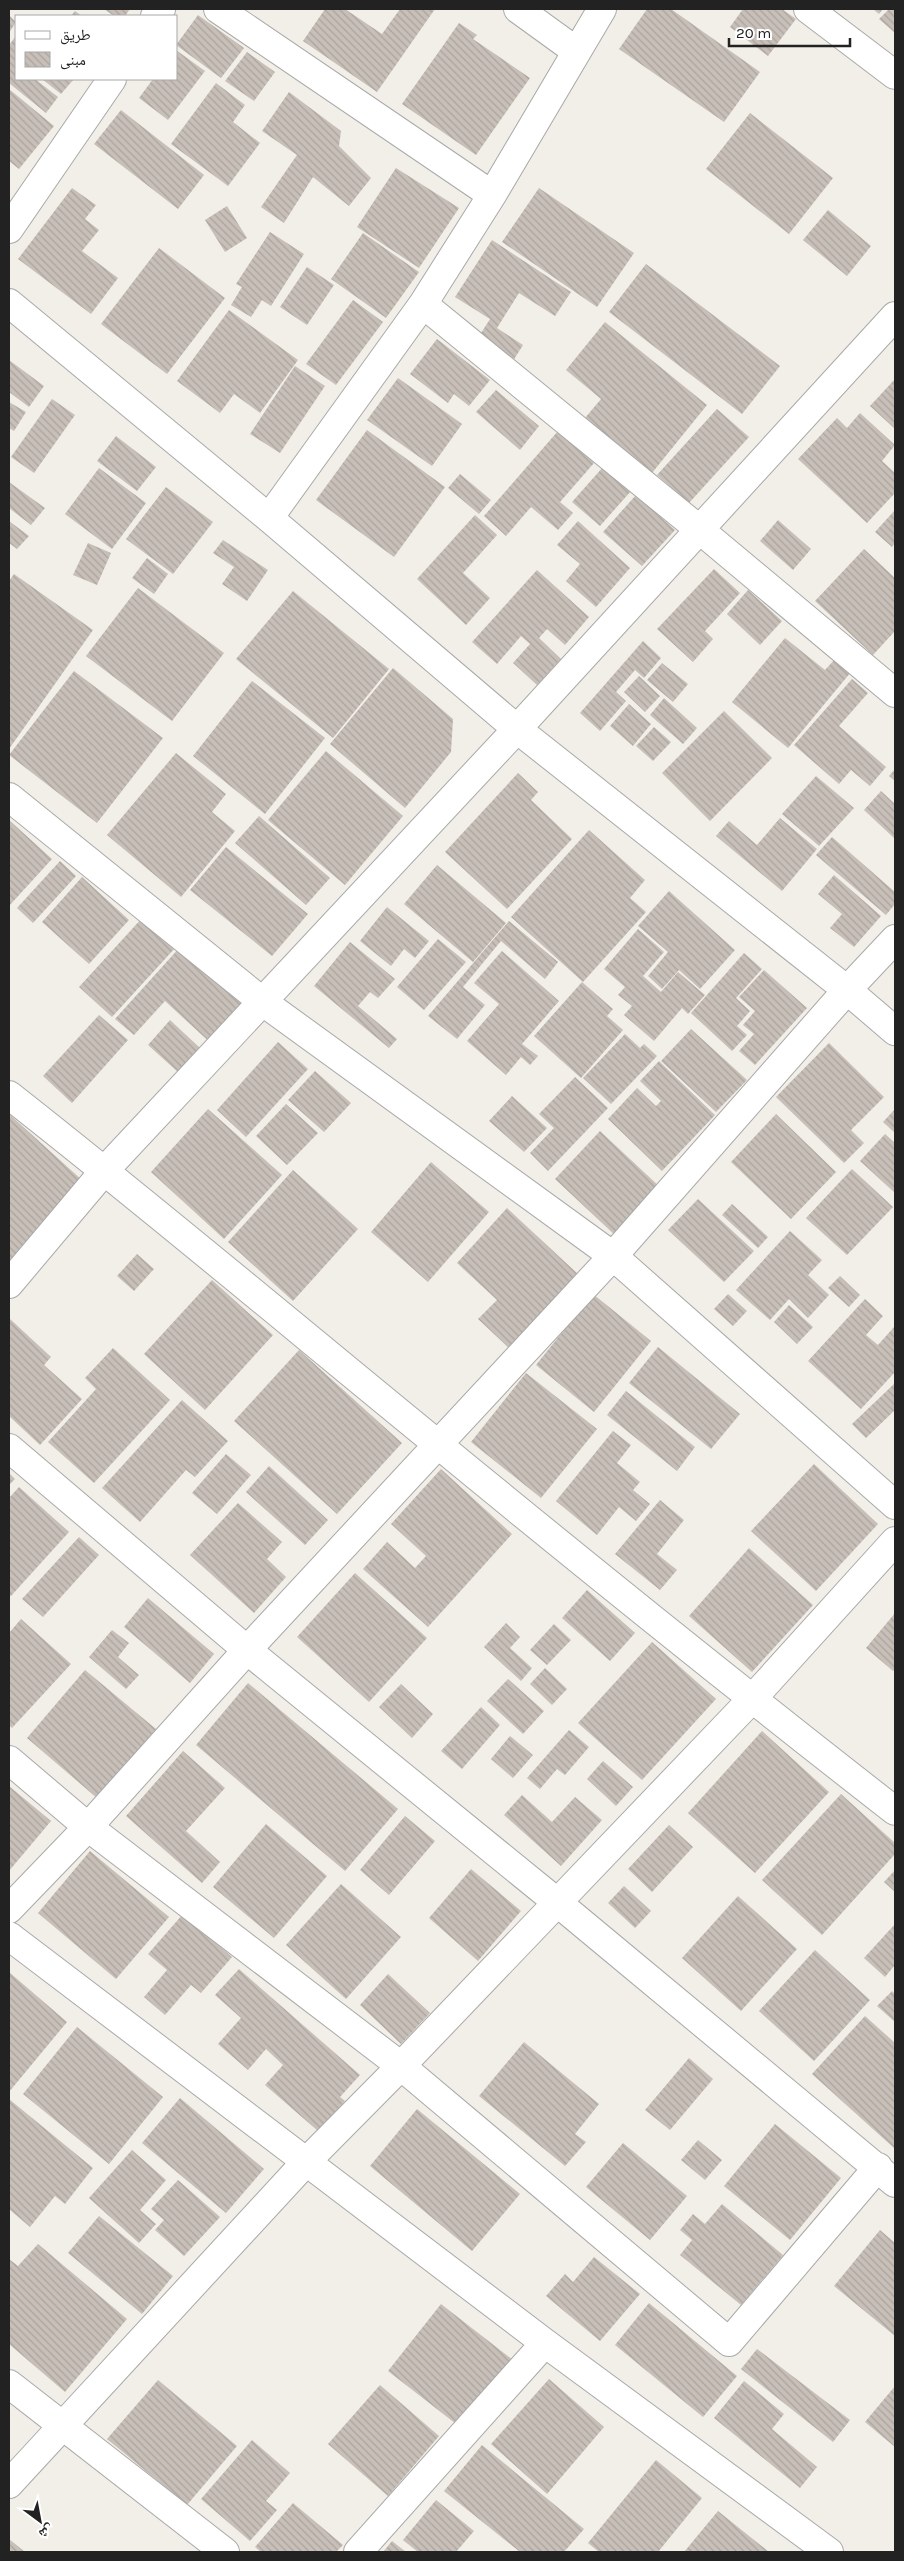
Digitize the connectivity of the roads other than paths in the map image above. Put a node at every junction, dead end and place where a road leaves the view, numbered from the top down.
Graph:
1 (218, 9) edge
2 (518, 9) edge
3 (602, 9) edge
4 (808, 9) edge
5 (576, 51) junction
6 (895, 75) edge
7 (111, 80) edge
8 (492, 195) junction
9 (9, 228) edge
10 (9, 303) edge
11 (423, 304) junction
12 (890, 334) edge
13 (270, 518) junction
14 (700, 530) junction
15 (895, 693) edge
16 (517, 729) junction
17 (9, 798) edge
18 (895, 939) edge
19 (847, 990) junction
20 (263, 1002) junction
21 (895, 1031) edge
22 (9, 1094) edge
23 (106, 1170) junction
24 (613, 1256) junction
25 (9, 1284) edge
26 (437, 1444) junction
27 (9, 1448) edge
28 (895, 1505) edge
29 (895, 1541) edge
30 (247, 1650) junction
31 (752, 1699) junction
32 (9, 1760) edge
33 (895, 1811) edge
34 (88, 1827) junction
35 (558, 1903) junction
36 (9, 1909) edge
37 (9, 1936) edge
38 (401, 2066) junction
39 (305, 2163) junction
40 (890, 2175) edge
41 (545, 2343) junction
42 (9, 2384) edge
43 (62, 2426) junction
44 (9, 2484) edge
45 (225, 2552) edge
46 (358, 2552) edge
47 (829, 2552) edge

1 - 8 street
2 - 5 street
3 - 5 street
4 - 6 street
5 - 8 street
7 - 9 street
8 - 11 street
10 - 13 street
11 - 13 street
11 - 14 street
12 - 14 street
13 - 16 street
14 - 15 street
14 - 16 street
16 - 19 street
16 - 20 street
17 - 20 street
18 - 19 street
19 - 21 street
19 - 24 street
20 - 23 street
20 - 24 street
22 - 23 street
23 - 25 street
23 - 26 street
24 - 26 street
24 - 28 street
26 - 30 street
26 - 31 street
27 - 30 street
29 - 31 street
30 - 34 street
30 - 35 street
31 - 33 street
31 - 35 street
32 - 34 street
34 - 36 street
34 - 38 street
35 - 38 street
35 - 40 street
37 - 39 street
38 - 39 street
38 - 40 street
39 - 41 street
39 - 43 street
41 - 46 street
41 - 47 street
42 - 43 street
43 - 44 street
43 - 45 street

